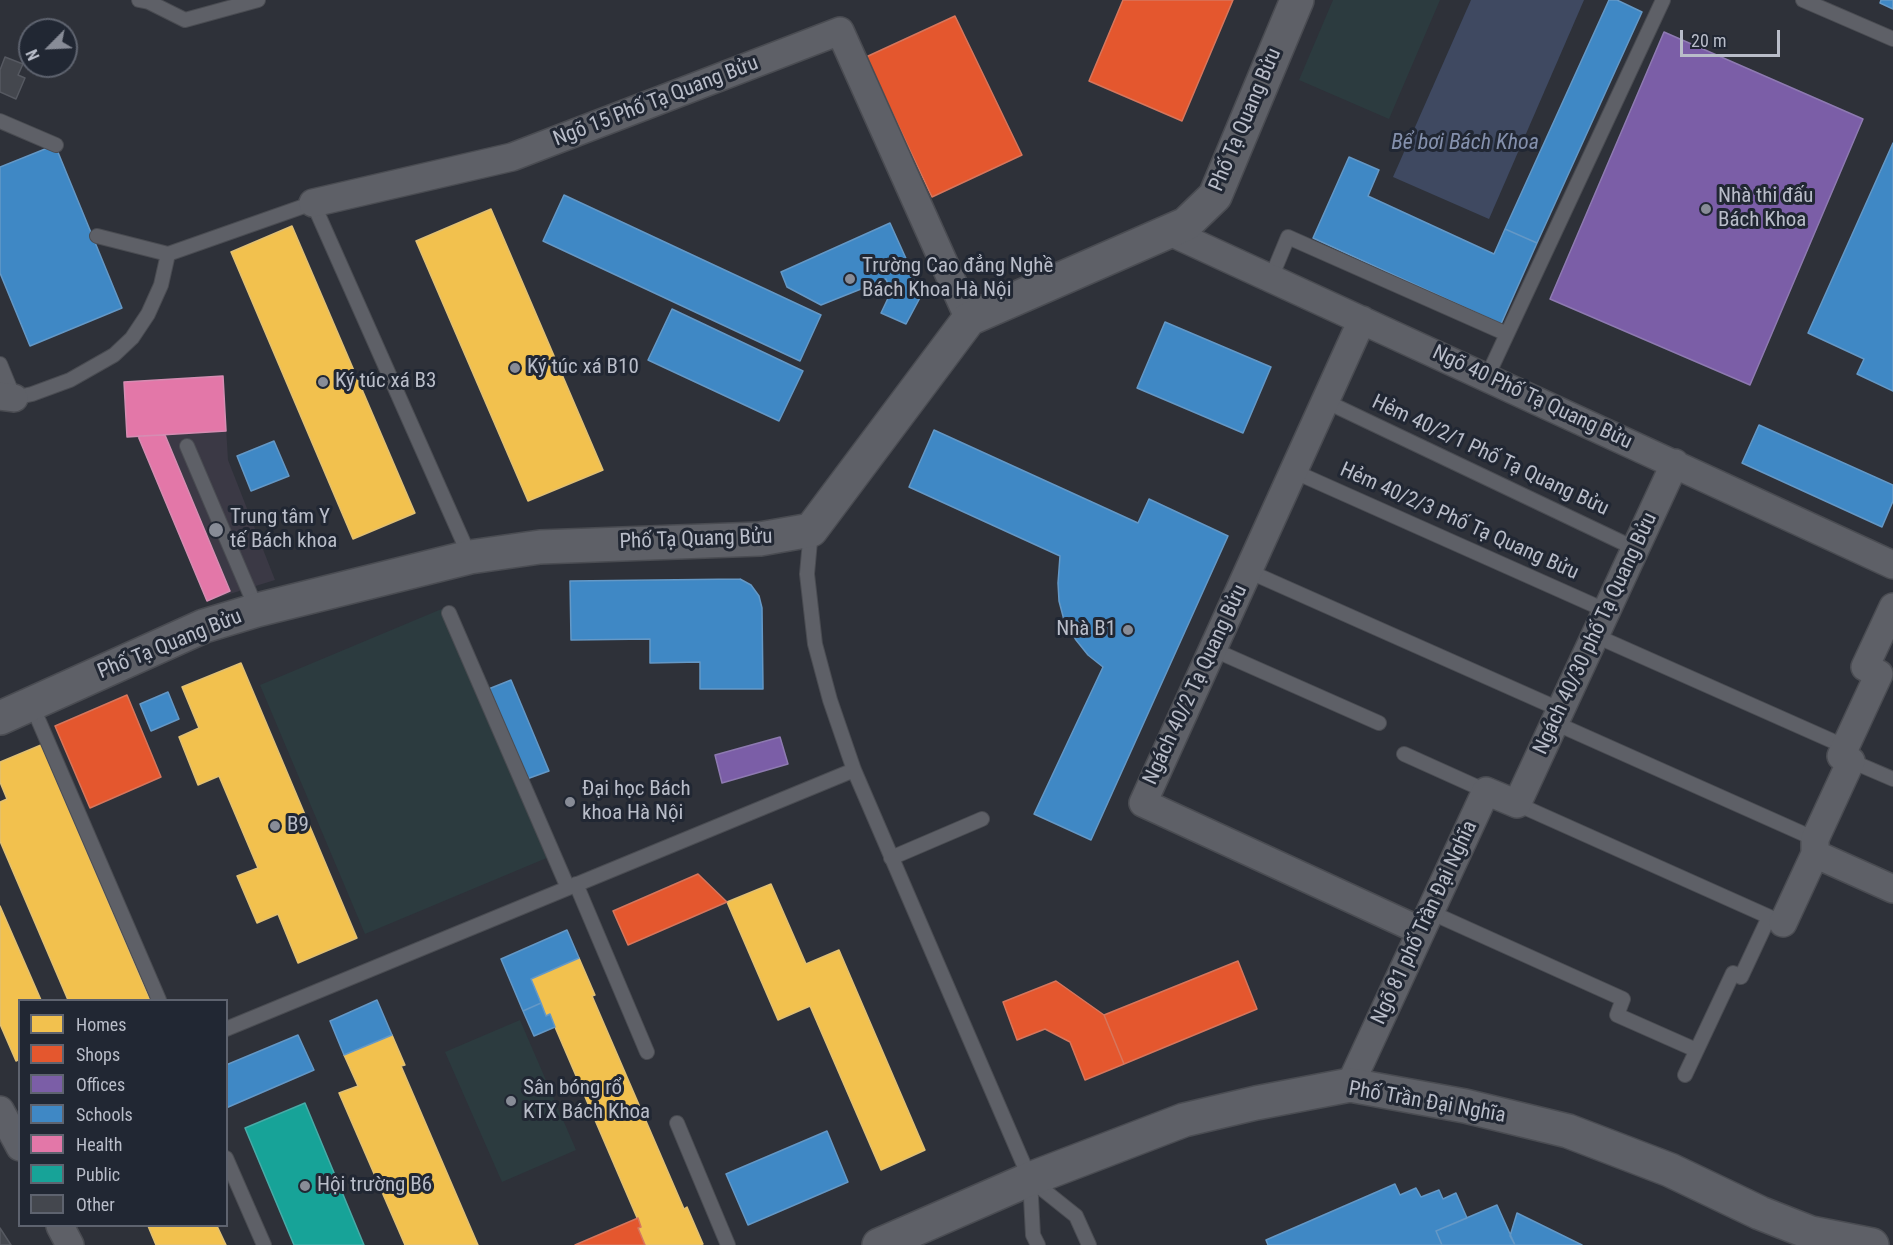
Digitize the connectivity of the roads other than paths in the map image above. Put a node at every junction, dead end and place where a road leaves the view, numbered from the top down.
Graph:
1 (139, 0) edge
2 (258, 0) edge
3 (1297, 0) edge
4 (1663, 0) edge
5 (1803, 0) edge
6 (1893, 39) edge
7 (0, 121) edge
8 (56, 145) dead end
9 (313, 203) junction
10 (1170, 232) junction
11 (97, 236) dead end
12 (168, 254) junction
13 (1271, 278) junction
14 (969, 319) junction
15 (1362, 320) junction
16 (1507, 334) junction
17 (0, 364) edge
18 (1487, 377) junction
19 (7, 397) edge
20 (1326, 401) junction
21 (187, 446) dead end
22 (1675, 463) junction
23 (1293, 471) junction
24 (811, 530) junction
25 (1636, 549) junction
26 (470, 557) junction
27 (1893, 565) edge
28 (1248, 571) junction
29 (1893, 607) edge
30 (257, 610) junction
31 (1607, 612) junction
32 (449, 613) dead end
33 (1596, 636) junction
34 (1212, 649) junction
35 (1886, 677) edge
36 (31, 703) junction
37 (1558, 717) junction
38 (0, 718) edge
39 (1379, 723) dead end
40 (1404, 754) dead end
41 (1849, 754) junction
42 (854, 770) junction
43 (1893, 779) edge
44 (1486, 791) junction
45 (1517, 804) junction
46 (982, 819) dead end
47 (1815, 847) junction
48 (891, 858) junction
49 (572, 886) junction
50 (1893, 889) edge
51 (1776, 920) junction
52 (1426, 922) junction
53 (159, 999) edge
54 (228, 1028) edge
55 (1696, 1050) junction
56 (647, 1052) dead end
57 (1685, 1075) dead end
58 (1350, 1085) junction
59 (0, 1110) edge
60 (677, 1124) dead end
61 (18, 1143) edge
62 (228, 1163) edge
63 (1030, 1179) junction
64 (61, 1227) edge
65 (70, 1245) edge
66 (264, 1245) edge
67 (728, 1245) edge
68 (879, 1245) edge
69 (1038, 1245) edge
70 (1089, 1245) edge
71 (1872, 1245) edge

1 - 2 lane
3 - 10 street, Phố Tạ Quang Bửu
4 - 16 lane
5 - 6 lane
7 - 8 lane
9 - 12 lane, Ngõ 15 Phố Tạ Quang Bửu
9 - 14 street, Ngõ 15 Phố Tạ Quang Bửu
9 - 26 lane
10 - 13 street, Ngõ 40 Phố Tạ Quang Bửu
10 - 14 street, Phố Tạ Quang Bửu
11 - 12 lane
12 - 19 lane
13 - 15 street, Ngõ 40 Phố Tạ Quang Bửu
13 - 16 lane
14 - 24 street, Phố Tạ Quang Bửu
15 - 18 street, Ngõ 40 Phố Tạ Quang Bửu
15 - 20 street, Ngách 40/2 Tạ Quang Bửu
16 - 18 lane
17 - 19 lane
18 - 22 street, Ngõ 40 Phố Tạ Quang Bửu
20 - 23 street, Ngách 40/2 Tạ Quang Bửu
20 - 25 lane, Hẻm 40/2/1 Phố Tạ Quang Bửu
21 - 30 lane
22 - 25 street, Ngách 40/30 phố Tạ Quang Bửu
22 - 27 street, Ngõ 40 Phố Tạ Quang Bửu
23 - 28 street, Ngách 40/2 Tạ Quang Bửu
23 - 31 lane, Hẻm 40/2/3 Phố Tạ Quang Bửu
24 - 26 street, Phố Tạ Quang Bửu
24 - 42 lane
25 - 31 street, Ngách 40/30 phố Tạ Quang Bửu
26 - 30 street, Phố Tạ Quang Bửu
28 - 34 street, Ngách 40/2 Tạ Quang Bửu
28 - 37 lane
29 - 35 street
30 - 36 street, Phố Tạ Quang Bửu
31 - 33 street, Ngách 40/30 phố Tạ Quang Bửu
32 - 49 lane
33 - 37 street, Ngách 40/30 phố Tạ Quang Bửu
33 - 41 lane
34 - 39 lane
34 - 52 street, Ngách 40/2 Tạ Quang Bửu
35 - 41 street
36 - 38 street, Phố Tạ Quang Bửu
36 - 53 lane
37 - 45 street, Ngách 40/30 phố Tạ Quang Bửu
37 - 47 lane
40 - 44 lane
41 - 43 lane
41 - 47 street
42 - 48 lane
42 - 49 lane
44 - 45 street
44 - 52 street, Ngõ 81 phố Trần Đại Nghĩa
45 - 51 lane
46 - 48 lane
47 - 50 street
47 - 51 street
48 - 63 lane
49 - 54 lane
49 - 56 lane
51 - 55 lane
52 - 55 lane
52 - 58 street, Ngõ 81 phố Trần Đại Nghĩa
55 - 57 lane
58 - 63 street, Phố Trần Đại Nghĩa
58 - 71 street, Phố Trần Đại Nghĩa
59 - 61 street
60 - 67 lane
62 - 66 lane
63 - 68 street, Phố Trần Đại Nghĩa
63 - 69 lane
63 - 70 lane
64 - 65 street

